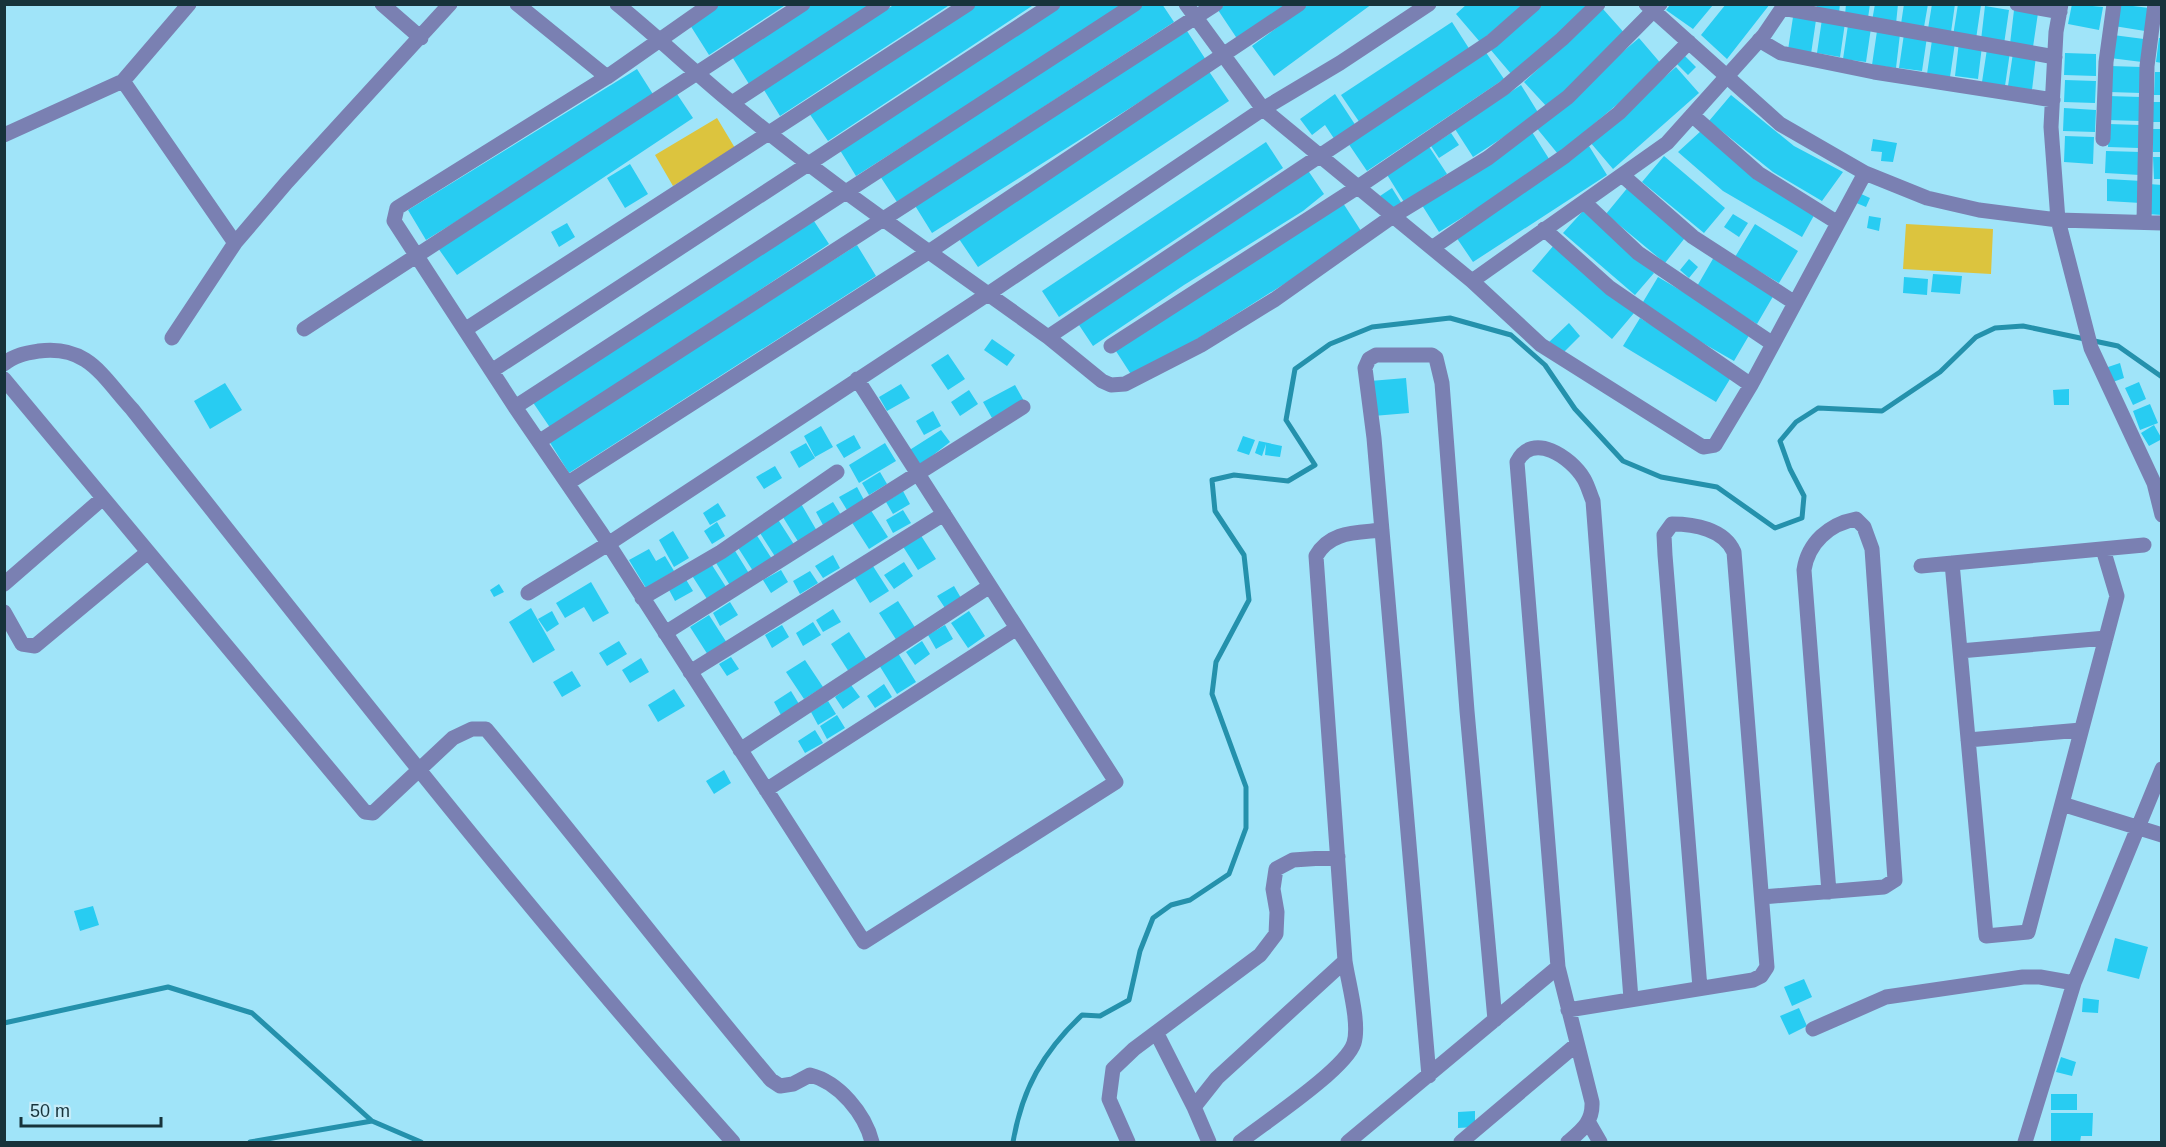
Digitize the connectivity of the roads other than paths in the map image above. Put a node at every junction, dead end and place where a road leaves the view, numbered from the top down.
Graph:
1 (189, 4) edge
2 (382, 4) edge
3 (450, 4) edge
4 (517, 4) edge
5 (617, 4) edge
6 (711, 4) edge
7 (802, 4) edge
8 (883, 4) edge
9 (968, 4) edge
10 (1053, 4) edge
11 (1135, 4) edge
12 (1186, 4) edge
13 (1216, 4) edge
14 (1299, 4) edge
15 (1429, 4) edge
16 (1534, 4) edge
17 (1598, 4) edge
18 (2017, 4) edge
19 (2114, 4) edge
20 (2155, 4) edge
21 (1784, 6) edge
22 (1653, 7) edge
23 (2060, 8) edge
24 (1196, 18) junction
25 (421, 38) junction
26 (659, 38) junction
27 (1759, 40) junction
28 (1689, 42) junction
29 (1222, 56) junction
30 (2055, 57) junction
31 (699, 73) junction
32 (607, 76) junction
33 (1727, 76) junction
34 (123, 81) junction
35 (2054, 100) junction
36 (732, 103) junction
37 (1263, 109) junction
38 (1692, 115) junction
39 (771, 134) junction
40 (4, 135) edge
41 (2103, 139) dead end
42 (1322, 156) junction
43 (810, 164) junction
44 (1865, 173) junction
45 (1622, 175) junction
46 (1358, 187) junction
47 (846, 190) junction
48 (1584, 202) junction
49 (1394, 216) junction
50 (886, 219) junction
51 (2058, 220) junction
52 (2144, 222) junction
53 (1838, 223) junction
54 (2162, 223) edge
55 (1544, 229) junction
56 (235, 243) junction
57 (1432, 248) junction
58 (930, 251) junction
59 (418, 255) junction
60 (1472, 281) junction
61 (988, 294) junction
62 (1795, 303) junction
63 (466, 329) junction
64 (303, 330) dead end
65 (1048, 337) junction
66 (172, 338) dead end
67 (1773, 344) junction
68 (1111, 346) dead end
69 (4, 364) edge
70 (493, 370) junction
71 (4, 379) edge
72 (857, 379) junction
73 (1751, 385) junction
74 (515, 407) junction
75 (1023, 407) dead end
76 (540, 441) junction
77 (837, 472) dead end
78 (919, 475) junction
79 (568, 483) junction
80 (103, 498) junction
81 (944, 514) junction
82 (2162, 514) edge
83 (1382, 531) junction
84 (608, 544) junction
85 (2144, 545) dead end
86 (2103, 549) junction
87 (148, 552) junction
88 (1952, 563) junction
89 (1921, 566) dead end
90 (4, 584) edge
91 (990, 586) junction
92 (528, 593) dead end
93 (642, 598) junction
94 (4, 612) edge
95 (1017, 628) junction
96 (665, 633) junction
97 (2106, 638) junction
98 (1960, 651) junction
99 (690, 672) junction
100 (2081, 730) junction
101 (1968, 740) junction
102 (740, 750) junction
103 (2162, 769) edge
104 (419, 772) junction
105 (766, 790) junction
106 (2062, 804) junction
107 (2139, 827) junction
108 (2162, 836) edge
109 (1338, 857) junction
110 (1829, 892) junction
111 (1762, 897) junction
112 (1346, 961) junction
113 (1558, 967) junction
114 (2074, 983) junction
115 (1700, 988) junction
116 (1631, 999) junction
117 (1568, 1010) junction
118 (1495, 1020) junction
119 (1813, 1029) dead end
120 (1157, 1034) junction
121 (1577, 1044) junction
122 (1429, 1076) junction
123 (1194, 1107) junction
124 (1589, 1123) junction
125 (871, 1138) edge
126 (733, 1143) edge
127 (1128, 1143) edge
128 (1209, 1143) edge
129 (1240, 1143) edge
130 (1348, 1143) edge
131 (1461, 1143) edge
132 (1568, 1143) edge
133 (1600, 1143) edge
134 (2025, 1143) edge

1 - 34 street
2 - 25 street
3 - 25 street
4 - 32 street
5 - 26 street
6 - 26 street
7 - 31 street
8 - 36 street
9 - 39 street
10 - 43 street
11 - 47 street
12 - 24 street
13 - 24 street
14 - 29 street
15 - 37 street
16 - 42 street
17 - 46 street
18 - 23 street
19 - 41 street
20 - 52 street
21 - 27 street
21 - 30 street
22 - 28 street
22 - 49 street
23 - 30 street
24 - 29 street
24 - 50 street
25 - 56 street
26 - 31 street
26 - 32 street
27 - 33 street
27 - 35 street
28 - 33 street
28 - 57 street
29 - 37 street
29 - 58 street
30 - 35 street
31 - 36 street
31 - 59 street
32 - 59 street
33 - 38 street
33 - 44 street
34 - 40 street
34 - 56 street
35 - 51 street
36 - 39 street
37 - 42 street
37 - 61 street
38 - 45 street
38 - 53 street
39 - 43 street
39 - 63 street
42 - 46 street
42 - 65 street
43 - 47 street
43 - 70 street
44 - 51 street
44 - 53 street
45 - 48 street
45 - 62 street
46 - 49 street
46 - 68 street
47 - 50 street
47 - 74 street
48 - 55 street
48 - 67 street
49 - 57 street
49 - 65 street
50 - 58 street
50 - 76 street
51 - 52 street
51 - 82 street
52 - 54 street
53 - 62 street
55 - 60 street
55 - 73 street
56 - 66 street
57 - 60 street
58 - 61 street
58 - 79 street
59 - 63 street
59 - 64 street
60 - 73 street
61 - 65 street
61 - 72 street
62 - 67 street
63 - 70 street
67 - 73 street
69 - 104 street
70 - 74 street
71 - 80 street
72 - 78 street
72 - 84 street
74 - 76 street
75 - 78 street
76 - 79 street
77 - 93 street
78 - 81 street
78 - 96 street
79 - 84 street
80 - 87 street
80 - 90 street
81 - 91 street
81 - 99 street
83 - 109 street
83 - 118 street
83 - 122 street
84 - 92 street
84 - 93 street
85 - 86 street
86 - 88 street
86 - 97 street
87 - 94 street
87 - 104 street
88 - 89 street
88 - 98 street
91 - 95 street
91 - 102 street
93 - 96 street
95 - 105 street
95 - 105 street
96 - 99 street
97 - 98 street
97 - 100 street
98 - 101 street
99 - 102 street
100 - 101 street
100 - 106 street
101 - 106 street
102 - 105 street
103 - 107 street
104 - 125 street
104 - 126 street
106 - 107 street
107 - 108 street
107 - 114 street
109 - 112 street
109 - 120 street
110 - 110 street
110 - 111 street
111 - 115 street
111 - 115 street
112 - 123 street
112 - 129 street
113 - 116 street
113 - 117 street
113 - 118 street
114 - 119 street
114 - 134 street
115 - 116 street
116 - 117 street
117 - 121 street
118 - 122 street
120 - 123 street
120 - 127 street
121 - 124 street
121 - 131 street
122 - 130 street
123 - 128 street
124 - 132 street
124 - 133 street

